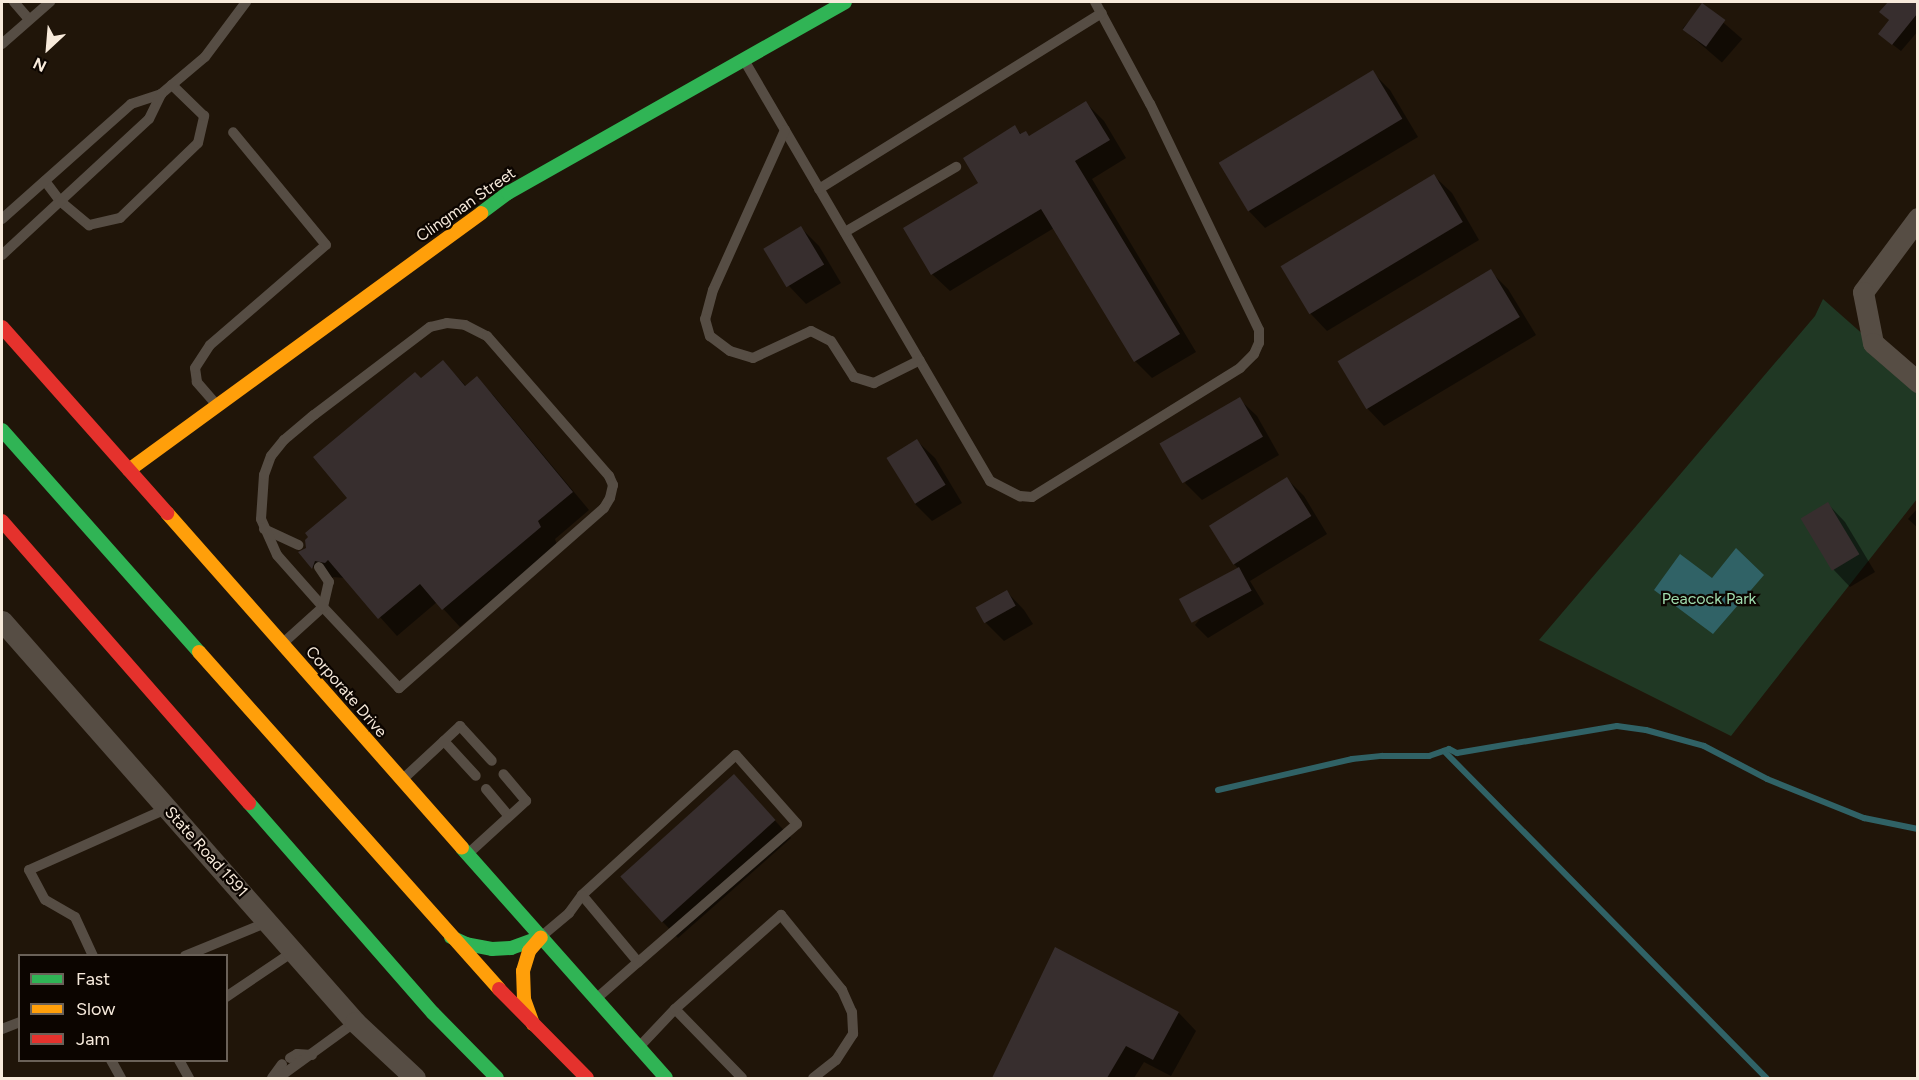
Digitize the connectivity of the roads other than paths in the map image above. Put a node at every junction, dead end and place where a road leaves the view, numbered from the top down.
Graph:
1 (14, 2) edge
2 (50, 2) edge
3 (246, 2) edge
4 (845, 2) edge
5 (1095, 2) edge
6 (1102, 13) junction
7 (29, 20) junction
8 (2, 44) edge
9 (743, 57) junction
10 (172, 85) junction
11 (161, 94) junction
12 (785, 130) junction
13 (233, 132) dead end
14 (956, 167) dead end
15 (45, 181) junction
16 (819, 189) junction
17 (60, 201) junction
18 (1917, 218) edge
19 (2, 219) edge
20 (845, 232) junction
21 (2, 255) edge
22 (2, 327) edge
23 (920, 360) junction
24 (1917, 382) edge
25 (217, 406) junction
26 (2, 430) edge
27 (129, 470) junction
28 (2, 521) edge
29 (264, 529) junction
30 (299, 545) dead end
31 (319, 567) dead end
32 (323, 607) junction
33 (2, 621) edge
34 (282, 644) junction
35 (444, 741) junction
36 (492, 761) dead end
37 (503, 774) dead end
38 (476, 776) dead end
39 (402, 780) junction
40 (486, 789) dead end
41 (168, 808) junction
42 (509, 816) junction
43 (467, 854) junction
44 (582, 895) junction
45 (268, 922) junction
46 (451, 937) junction
47 (541, 938) junction
48 (295, 951) junction
49 (92, 954) edge
50 (190, 954) edge
51 (638, 962) junction
52 (228, 996) edge
53 (595, 999) junction
54 (675, 1009) junction
55 (355, 1022) junction
56 (18, 1023) edge
57 (533, 1024) junction
58 (2, 1029) edge
59 (638, 1048) junction
60 (312, 1055) junction
61 (112, 1062) edge
62 (181, 1062) edge
63 (121, 1078) edge
64 (189, 1078) edge
65 (272, 1078) edge
66 (278, 1078) edge
67 (415, 1078) edge
68 (497, 1078) edge
69 (587, 1078) edge
70 (666, 1078) edge
71 (742, 1078) edge
72 (813, 1078) edge

1 - 7 lane
2 - 7 lane
3 - 10 lane
4 - 9 main road, Clingman Street
5 - 6 lane
6 - 16 lane
6 - 23 lane
7 - 8 lane
9 - 12 lane
9 - 25 main road, Clingman Street
10 - 11 lane
10 - 17 lane
11 - 15 lane
11 - 17 lane
12 - 16 lane
12 - 23 lane
13 - 25 lane
14 - 20 lane
15 - 17 lane
15 - 19 lane
16 - 20 lane
17 - 21 lane
18 - 24 street
20 - 23 lane
22 - 27 main road, Corporate Drive
25 - 27 main road, Clingman Street
26 - 46 main road
27 - 34 main road, Corporate Drive
28 - 68 main road
29 - 30 lane
29 - 32 lane
29 - 32 lane
31 - 32 lane
32 - 34 lane
33 - 41 street, State Road 1591
34 - 39 main road, Corporate Drive
35 - 36 lane
35 - 38 lane
35 - 39 lane
37 - 42 lane
39 - 43 main road, Corporate Drive
40 - 42 lane
41 - 45 street, State Road 1591
41 - 49 lane
42 - 43 lane
43 - 47 main road, Corporate Drive
44 - 47 lane
44 - 51 lane
44 - 51 lane
45 - 48 street, State Road 1591
45 - 50 lane
46 - 47 main road
46 - 57 main road
47 - 53 main road, Corporate Drive
47 - 57 main road
48 - 52 lane
48 - 55 street, State Road 1591
51 - 53 lane
53 - 59 main road, Corporate Drive
54 - 59 lane
54 - 71 lane
54 - 72 lane
55 - 60 lane
55 - 67 street, State Road 1591
56 - 58 lane
57 - 69 main road
59 - 70 main road, Corporate Drive
60 - 65 lane
60 - 66 lane
61 - 63 lane
62 - 64 lane

